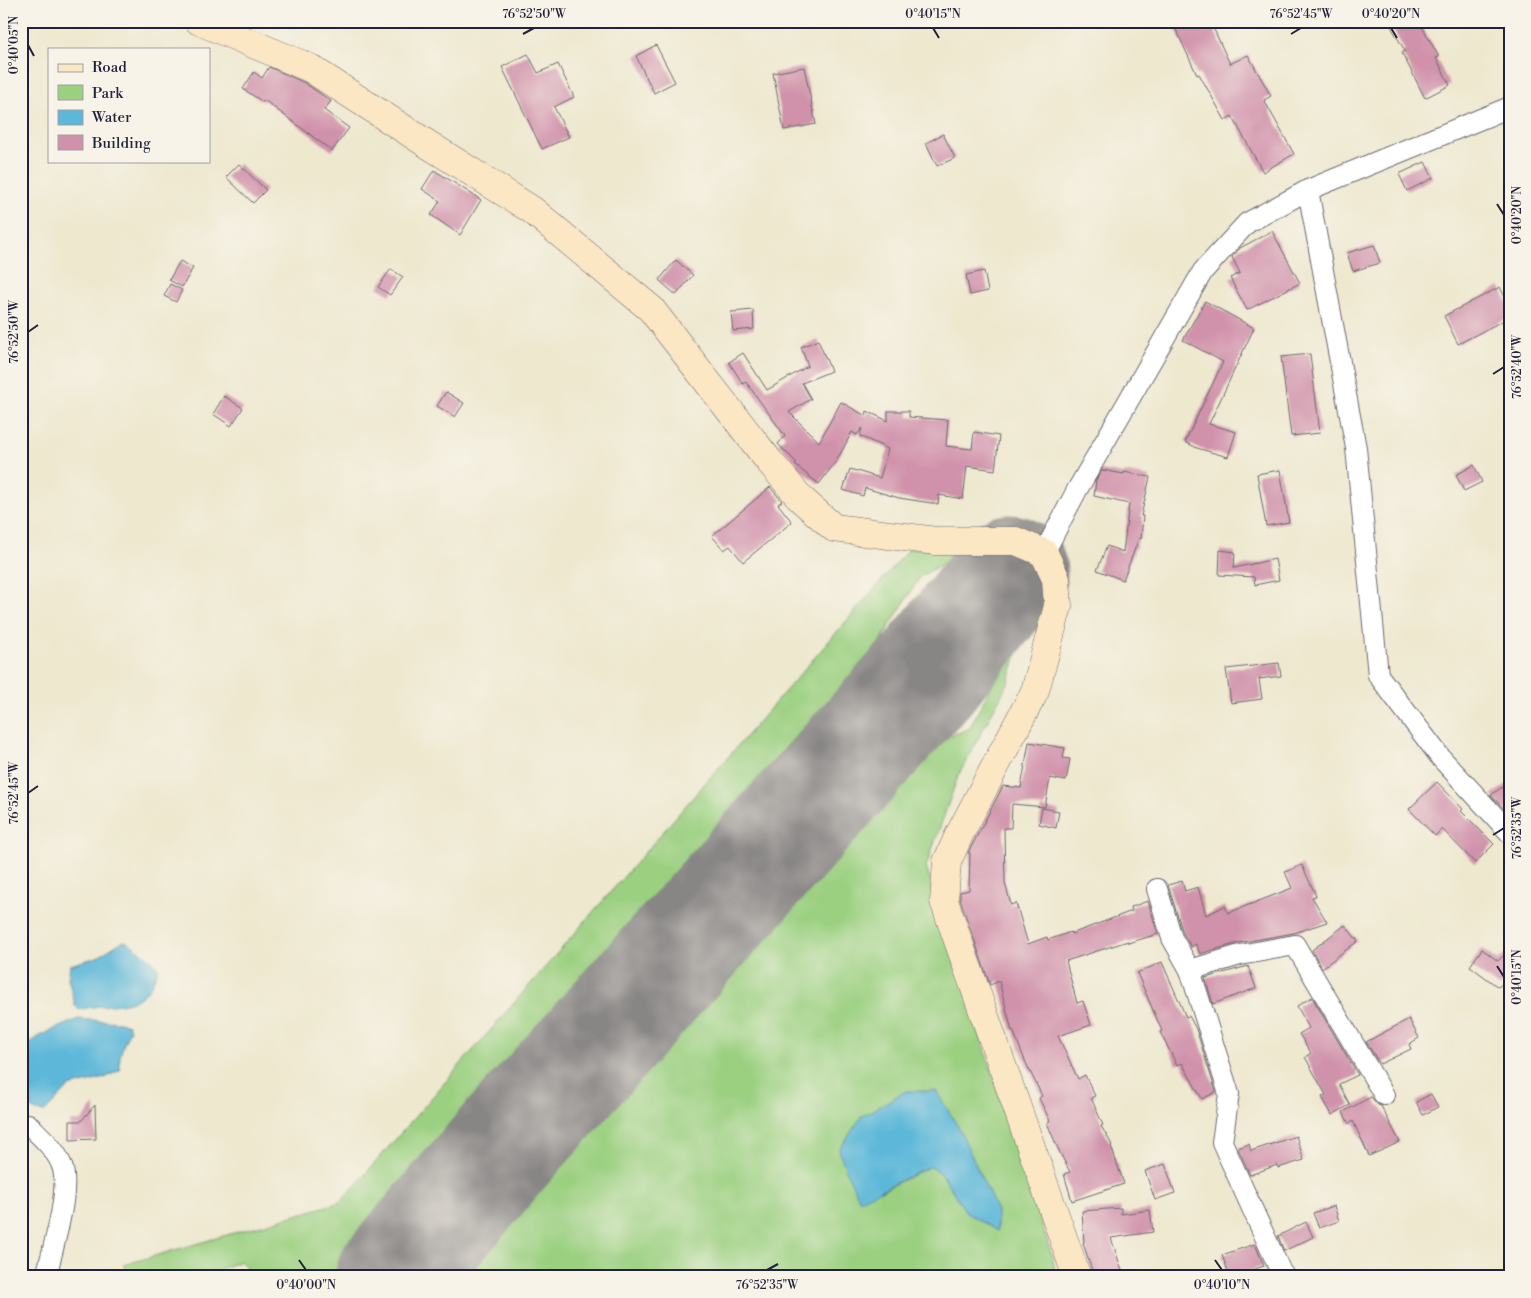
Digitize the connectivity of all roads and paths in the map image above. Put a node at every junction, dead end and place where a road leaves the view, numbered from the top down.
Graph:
1 (199, 21) edge
2 (1510, 107) edge
3 (1308, 190) junction
4 (1044, 553) junction
5 (1510, 833) edge
6 (1157, 889) dead end
7 (1190, 970) junction
8 (1384, 1095) dead end
9 (28, 1124) dead end
10 (46, 1277) edge
11 (1078, 1277) edge
12 (1285, 1277) edge

1 - 4 main road
2 - 3 street
3 - 4 street
3 - 5 street
4 - 11 main road
6 - 7 street
7 - 8 street
7 - 12 street
9 - 10 street

